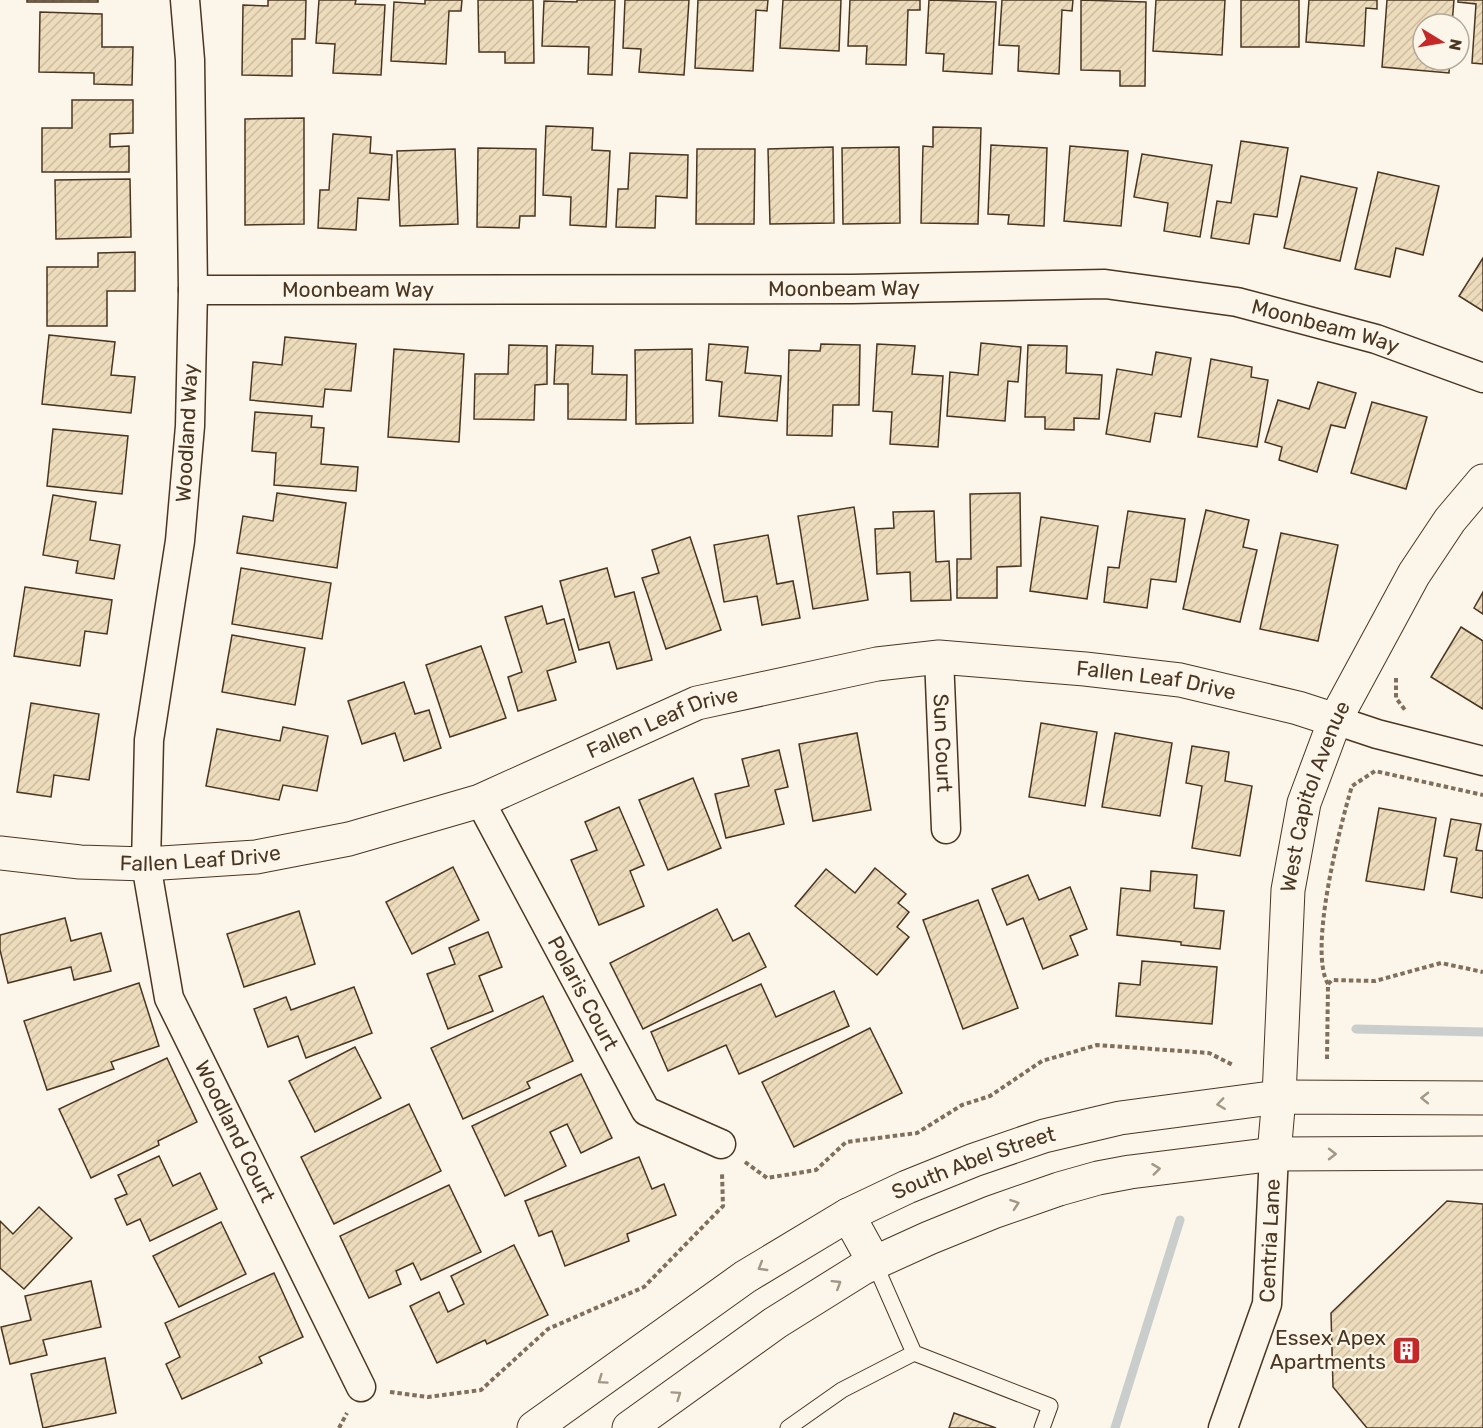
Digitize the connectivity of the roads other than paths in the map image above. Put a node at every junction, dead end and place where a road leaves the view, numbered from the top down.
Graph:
1 (185, 0) edge
2 (193, 290) junction
3 (1483, 378) edge
4 (1483, 481) edge
5 (939, 657) junction
6 (1335, 720) junction
7 (1483, 761) edge
8 (480, 801) junction
9 (946, 829) dead end
10 (0, 853) edge
11 (146, 864) junction
12 (1279, 1097) junction
13 (1483, 1098) edge
14 (721, 1144) road end
15 (1483, 1153) edge
16 (1274, 1154) junction
17 (848, 1215) junction
18 (874, 1262) junction
19 (914, 1353) junction
20 (361, 1387) road end
21 (534, 1428) edge
22 (629, 1428) edge
23 (788, 1428) edge
24 (1042, 1428) edge
25 (1223, 1428) edge

1 - 2 street, Woodland Way
2 - 3 street, Moonbeam Way
2 - 11 street, Woodland Way
4 - 6 street, West Capitol Avenue
5 - 6 street, Fallen Leaf Drive
5 - 8 street, Fallen Leaf Drive
5 - 9 street, Sun Court
6 - 7 street
6 - 12 street, West Capitol Avenue
8 - 11 street, Fallen Leaf Drive
8 - 14 street, Polaris Court
10 - 11 street, Fallen Leaf Drive
11 - 20 street, Woodland Court
13 -> 12 street, South Abel Street
12 - 16 street, West Capitol Avenue
12 -> 17 street, South Abel Street
16 -> 15 street
18 -> 16 street
16 - 25 street, Centria Lane
17 - 18 street
17 -> 21 street, South Abel Street
18 - 19 lane
22 -> 18 street
19 - 23 lane
19 - 24 lane

